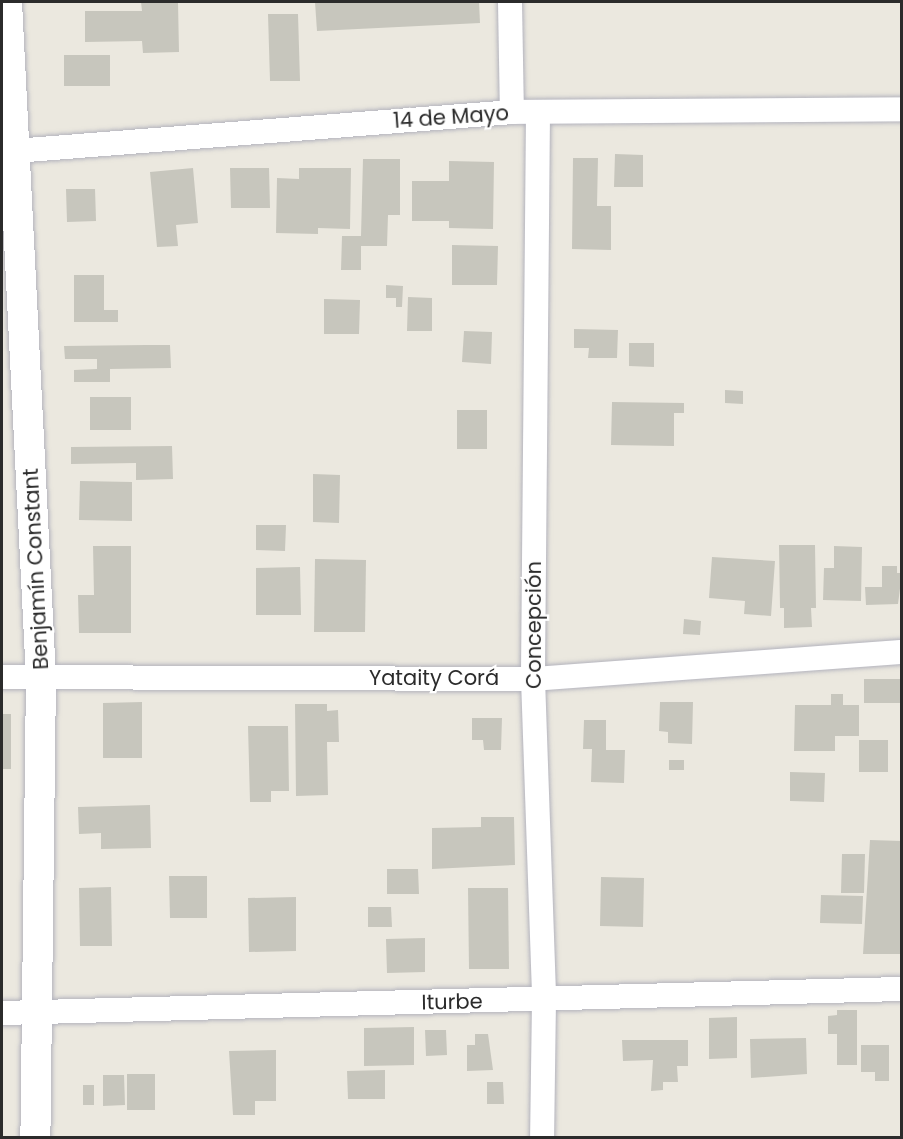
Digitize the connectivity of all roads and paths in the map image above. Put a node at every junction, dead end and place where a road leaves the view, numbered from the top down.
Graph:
1 (7, 2) edge
2 (510, 2) edge
3 (902, 110) edge
4 (512, 112) junction
5 (538, 112) junction
6 (8, 152) edge
7 (902, 652) edge
8 (2, 677) edge
9 (41, 677) junction
10 (533, 679) junction
11 (902, 989) edge
12 (544, 1000) junction
13 (34, 1012) junction
14 (2, 1013) edge
15 (35, 1137) edge
16 (542, 1137) edge

1 - 6 street, Benjamín Constant
2 - 4 street
3 - 5 street, 14 de Mayo
4 - 5 street, 14 de Mayo
4 - 6 street, 14 de Mayo
5 - 10 street, Concepción
6 - 9 street, Benjamín Constant
7 - 10 street, Yataity Corá
8 - 9 street, Yataity Corá
9 - 10 street, Yataity Corá
9 - 13 street, Benjamín Constant
10 - 12 street, Concepción
11 - 12 street, Iturbe
12 - 13 street, Iturbe
12 - 16 street, Concepción
13 - 14 street, Iturbe
13 - 15 street, Benjamín Constant

